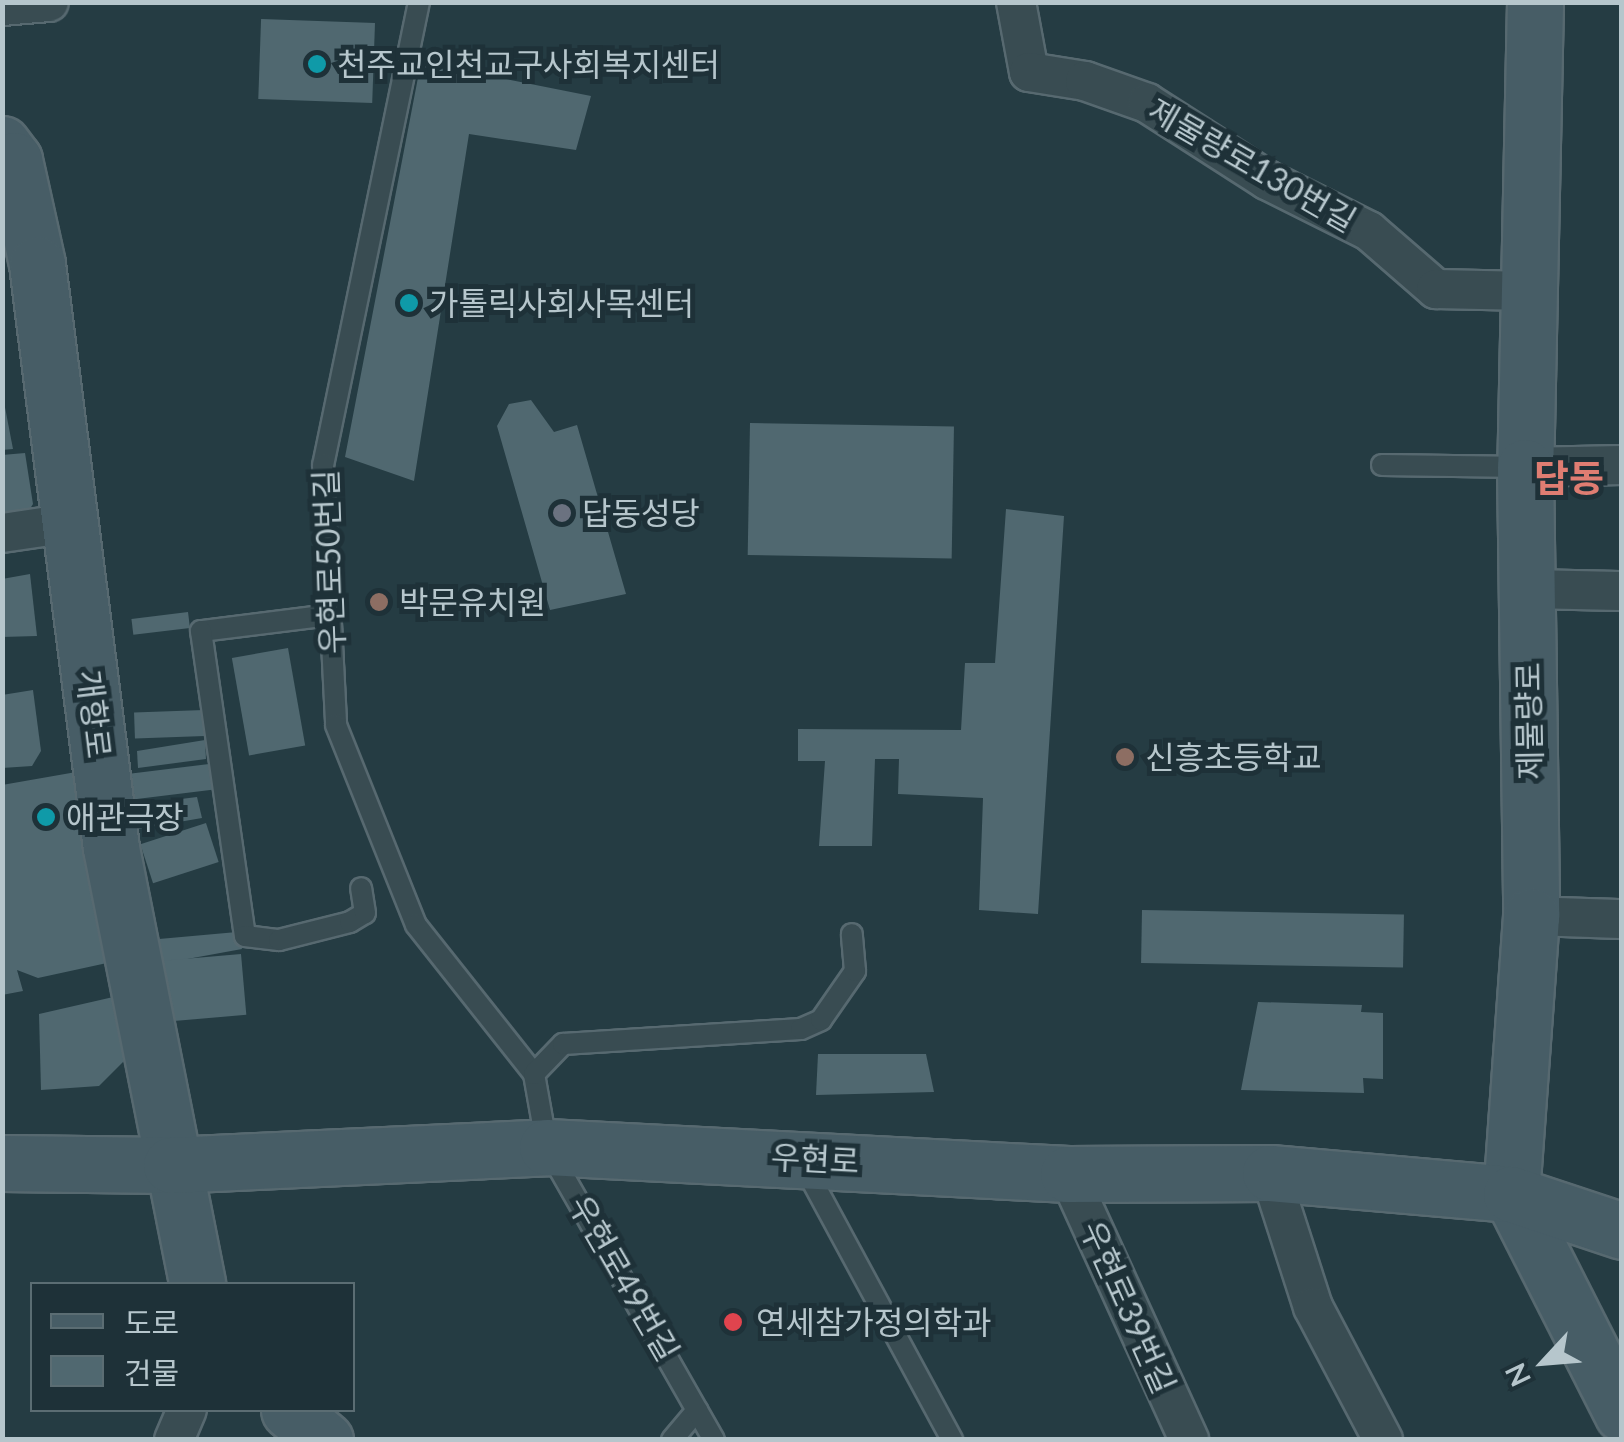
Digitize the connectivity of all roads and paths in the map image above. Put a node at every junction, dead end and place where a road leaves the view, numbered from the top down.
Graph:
1 (50, 2) edge
2 (420, 2) edge
3 (1016, 2) edge
4 (1535, 2) edge
5 (2, 6) edge
6 (2, 144) edge
7 (1529, 292) junction
8 (1382, 465) dead end
9 (1622, 465) edge
10 (1525, 467) junction
11 (70, 522) junction
12 (2, 533) edge
13 (1527, 589) junction
14 (1622, 591) edge
15 (330, 615) junction
16 (361, 888) dead end
17 (1531, 916) junction
18 (1622, 918) edge
19 (852, 934) dead end
20 (534, 1074) junction
21 (547, 1147) junction
22 (800, 1158) junction
23 (2, 1164) edge
24 (171, 1165) junction
25 (1270, 1173) junction
26 (1068, 1174) junction
27 (1511, 1194) junction
28 (1622, 1231) edge
29 (197, 1282) edge
30 (698, 1410) junction
31 (186, 1412) edge
32 (291, 1412) edge
33 (1622, 1413) edge
34 (174, 1440) edge
35 (325, 1440) edge
36 (672, 1440) edge
37 (714, 1440) edge
38 (952, 1440) edge
39 (1189, 1440) edge
40 (1383, 1440) edge

1 - 5 street
2 - 15 lane, 우현로50번길
3 - 7 street, 제물량로130번길
4 - 7 street, 제물량로
6 - 11 street, 개항로
7 - 10 street, 제물량로
8 - 10 lane
9 - 10 street
10 - 13 street, 제물량로
11 - 12 street
11 - 24 street, 개항로
13 - 14 street
13 - 17 street, 제물량로
15 - 16 lane
15 - 20 lane, 우현로50번길
17 - 18 street
17 - 27 street, 제물량로
19 - 20 lane
20 - 21 lane, 우현로49번길
21 - 22 street, 우현로
21 - 24 street, 우현로
21 - 30 lane, 우현로49번길
22 - 26 street, 우현로
22 - 38 lane
23 - 24 street, 우현로
24 - 29 street, 개항로
25 - 26 street, 우현로
25 - 27 street, 우현로
25 - 40 street
26 - 39 street, 우현로39번길
27 - 28 street, 우현로
27 - 33 street
30 - 36 lane
30 - 37 lane, 우현로49번길
31 - 34 street
32 - 35 street

